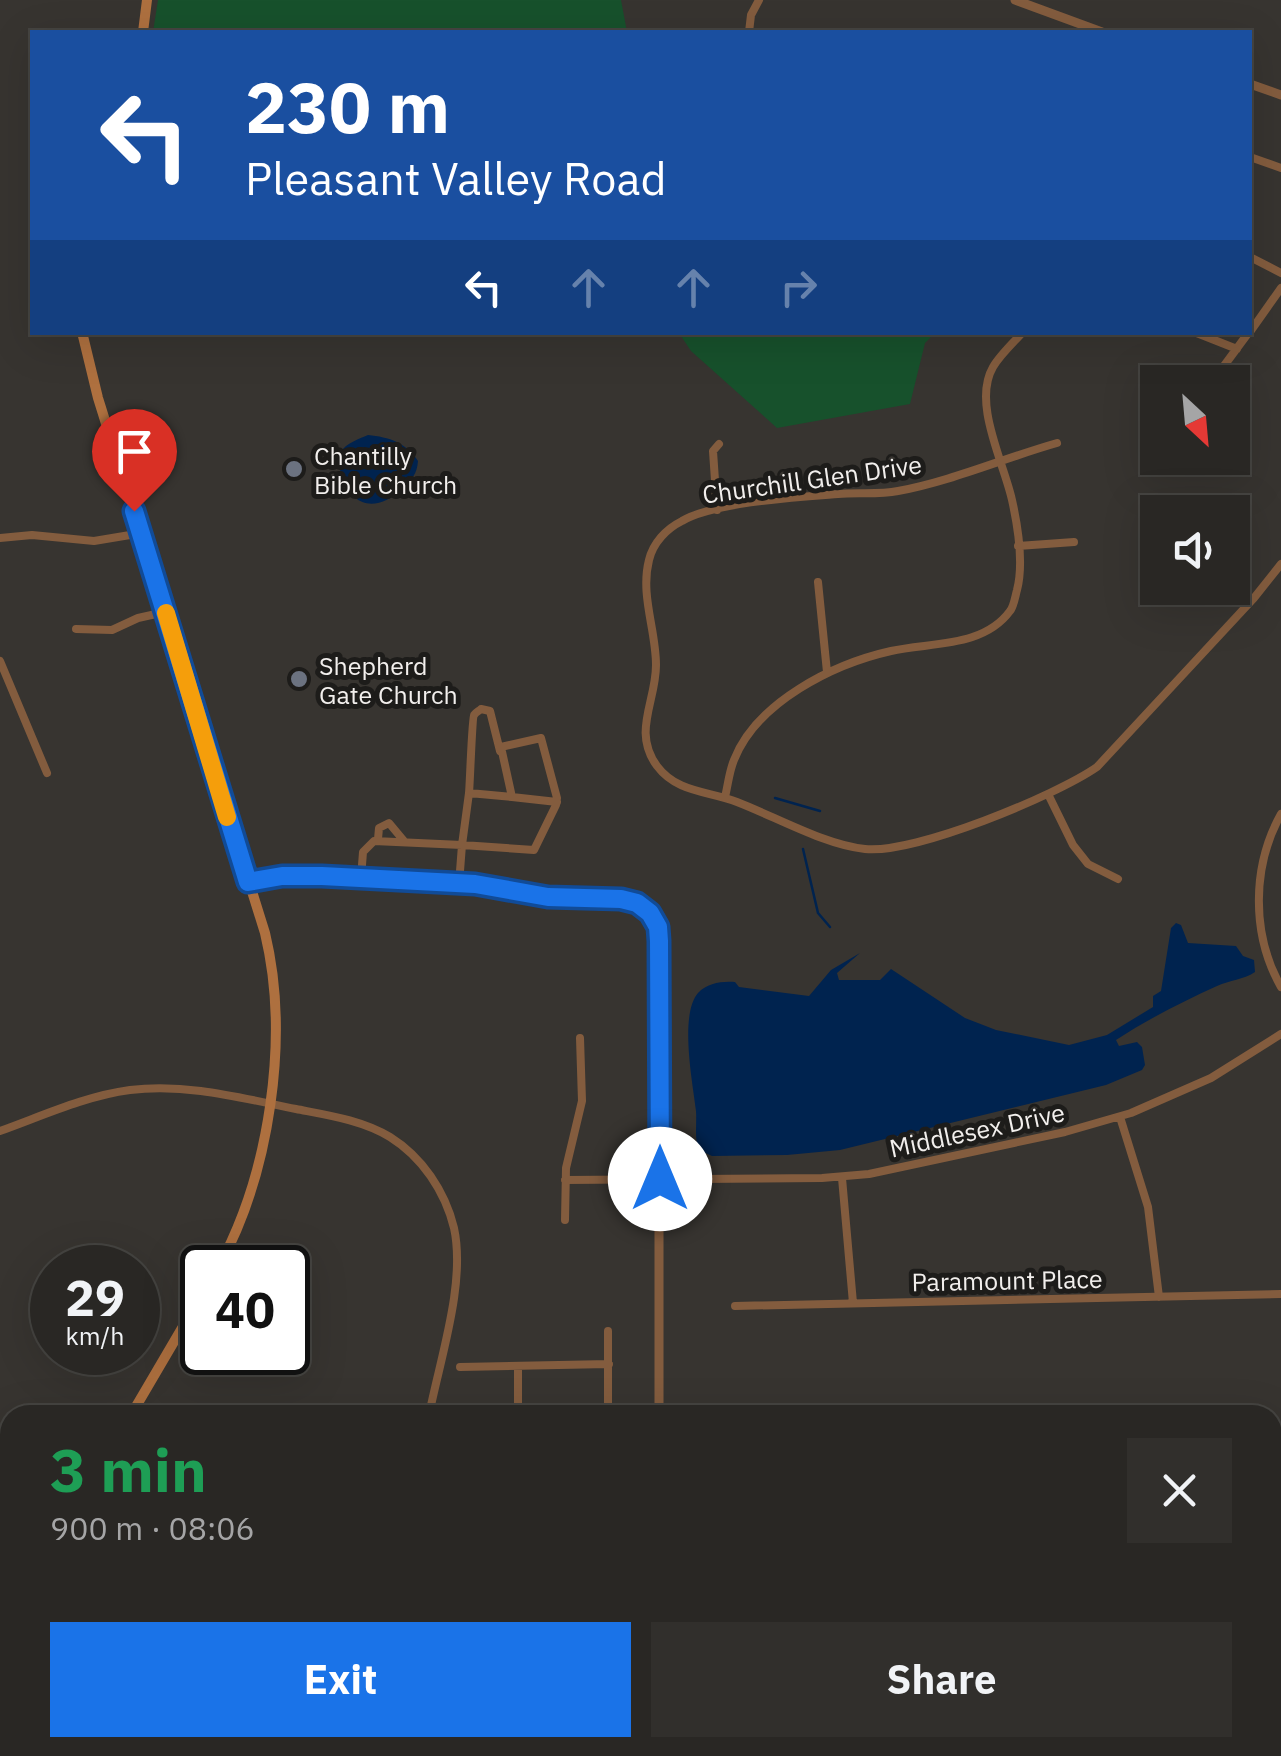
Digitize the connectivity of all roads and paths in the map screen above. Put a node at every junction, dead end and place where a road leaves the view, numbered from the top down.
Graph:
1 (146, 0) edge
2 (760, 0) edge
3 (1015, 0) edge
4 (144, 30) edge
5 (750, 30) edge
6 (1097, 30) edge
7 (1252, 85) edge
8 (1281, 95) edge
9 (1252, 158) edge
10 (1281, 168) edge
11 (1252, 257) edge
12 (1281, 273) edge
13 (1281, 288) edge
14 (1252, 329) edge
15 (83, 335) edge
16 (1020, 335) edge
17 (1201, 335) edge
18 (1248, 335) edge
19 (1237, 350) junction
20 (1225, 365) edge
21 (720, 444) dead end
22 (1057, 444) dead end
23 (1000, 460) junction
24 (717, 510) junction
25 (142, 533) junction
26 (0, 538) edge
27 (1074, 542) dead end
28 (1018, 546) junction
29 (1281, 564) edge
30 (818, 582) dead end
31 (165, 612) junction
32 (76, 630) dead end
33 (0, 661) edge
34 (827, 672) junction
35 (500, 751) junction
36 (47, 773) dead end
37 (470, 793) junction
38 (1048, 794) junction
39 (512, 797) junction
40 (725, 798) junction
41 (557, 802) junction
42 (1281, 814) edge
43 (378, 838) junction
44 (404, 840) junction
45 (462, 845) junction
46 (361, 878) junction
47 (1118, 880) dead end
48 (248, 882) junction
49 (459, 884) junction
50 (1281, 986) edge
51 (1281, 1034) edge
52 (580, 1038) dead end
53 (268, 1104) junction
54 (1120, 1117) junction
55 (0, 1131) edge
56 (842, 1178) junction
57 (660, 1179) junction
58 (565, 1180) junction
59 (566, 1220) dead end
60 (228, 1245) edge
61 (1281, 1294) edge
62 (1160, 1297) junction
63 (853, 1304) junction
64 (734, 1306) dead end
65 (608, 1330) dead end
66 (180, 1331) edge
67 (609, 1364) junction
68 (518, 1366) junction
69 (460, 1367) dead end
70 (136, 1405) edge
71 (431, 1405) edge
72 (518, 1405) edge
73 (608, 1405) edge
74 (660, 1405) edge

1 - 4 main road
2 - 5 street
3 - 6 street
7 - 8 street
9 - 10 street
11 - 12 street
13 - 14 street
15 - 25 main road
16 - 23 street
17 - 19 street
18 - 19 street
19 - 20 street
21 - 24 street
22 - 23 street, Churchill Glen Drive
23 - 24 street, Churchill Glen Drive
23 - 28 street
24 - 40 street, Churchill Glen Drive
25 - 26 street
25 - 31 main road
27 - 28 street
28 - 34 street
29 - 38 street, Churchill Glen Drive
30 - 34 street
31 - 32 street
31 - 48 main road
33 - 36 street
34 - 40 street
35 - 37 street
35 - 39 street
35 - 41 street
37 - 39 street
37 - 45 street
38 - 40 street, Churchill Glen Drive
38 - 47 street
39 - 41 street
41 - 45 street
42 - 50 street
43 - 44 street
43 - 44 street
43 - 46 street
44 - 45 street
45 - 49 street
46 - 48 street
46 - 49 street
48 - 53 main road
49 - 57 street
51 - 54 street, Middlesex Drive
52 - 58 street
53 - 55 street
53 - 60 main road
53 - 71 street
54 - 56 street, Middlesex Drive
54 - 62 street
56 - 57 street, Middlesex Drive
56 - 63 street
57 - 58 street, Middlesex Drive
57 - 74 street
58 - 59 street
61 - 62 street, Paramount Place
62 - 63 street, Paramount Place
63 - 64 street, Paramount Place
65 - 67 street
66 - 70 main road
67 - 68 street
67 - 73 street
68 - 69 street
68 - 72 street

